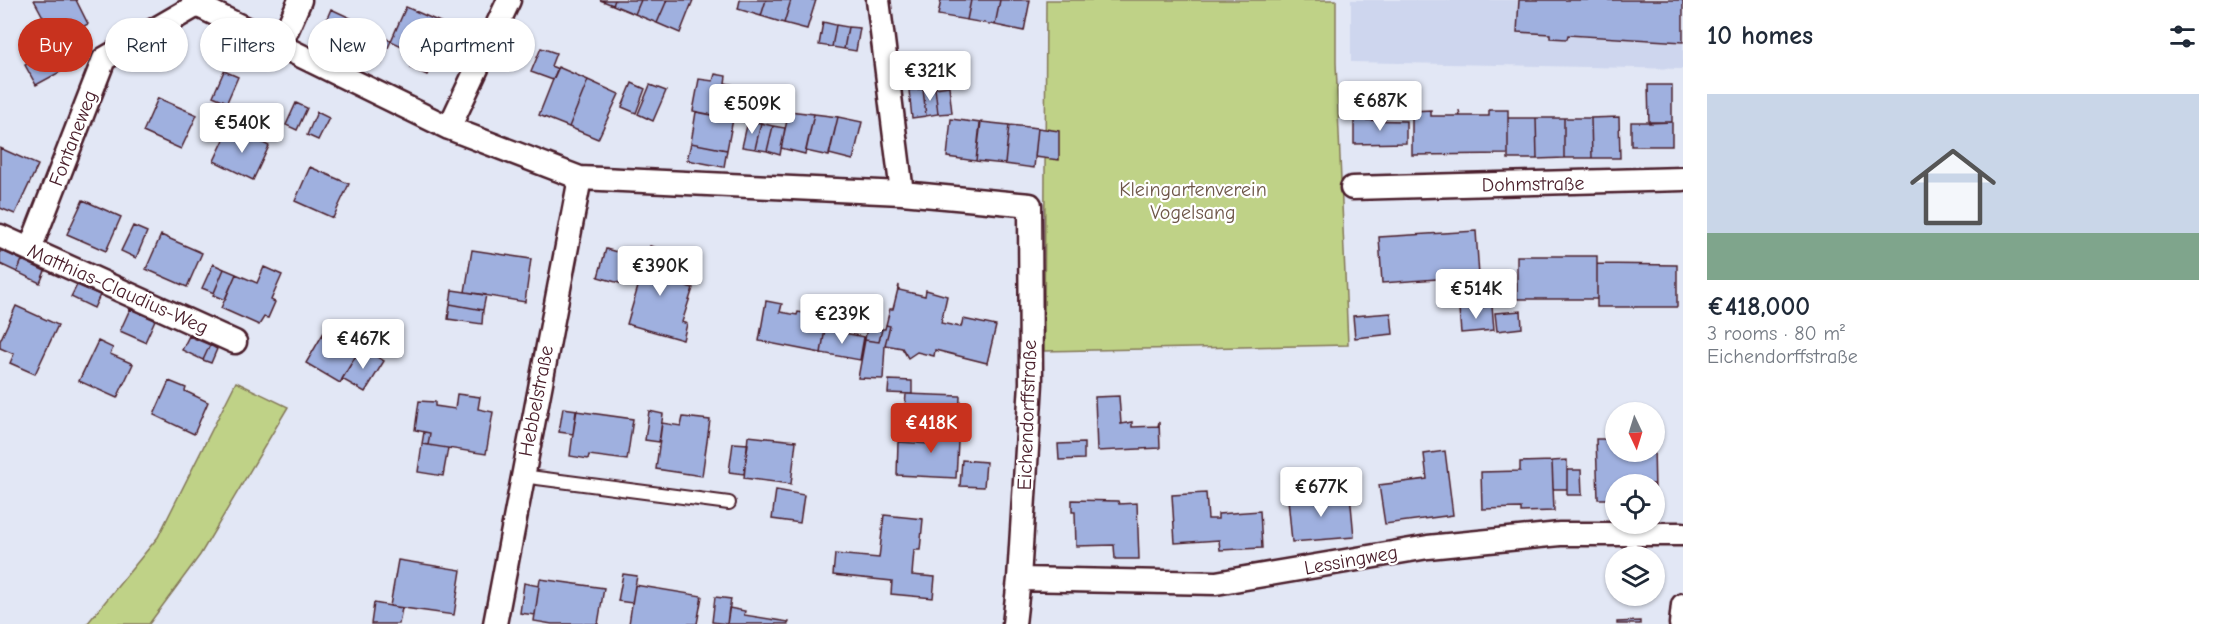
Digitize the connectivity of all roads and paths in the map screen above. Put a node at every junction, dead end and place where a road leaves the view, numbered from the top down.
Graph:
1 (300, 0) edge
2 (509, 0) edge
3 (878, 0) edge
4 (196, 3) edge
5 (225, 18) edge
6 (292, 18) edge
7 (296, 54) edge
8 (449, 128) junction
9 (580, 178) junction
10 (1683, 179) edge
11 (1352, 188) dead end
12 (902, 193) junction
13 (0, 236) edge
14 (30, 249) junction
15 (235, 342) dead end
16 (522, 476) junction
17 (729, 503) dead end
18 (1683, 534) edge
19 (1019, 579) junction
20 (1683, 605) edge
21 (495, 624) edge
22 (1014, 624) edge
23 (1681, 624) edge

1 - 6 street
2 - 8 street
3 - 12 street
4 - 5 street, Fontaneweg
4 - 14 street, Fontaneweg
7 - 8 street, Fontaneweg
8 - 9 street
9 - 12 street
9 - 16 street, Hebbelstraße
10 - 11 street, Dohmstraße
12 - 19 street, Eichendorffstraße
13 - 14 street, Matthias-Claudius-Weg
14 - 15 street, Matthias-Claudius-Weg
16 - 17 lane
16 - 21 street, Hebbelstraße
18 - 19 street, Lessingweg
19 - 22 street, Eichendorffstraße
20 - 23 street

